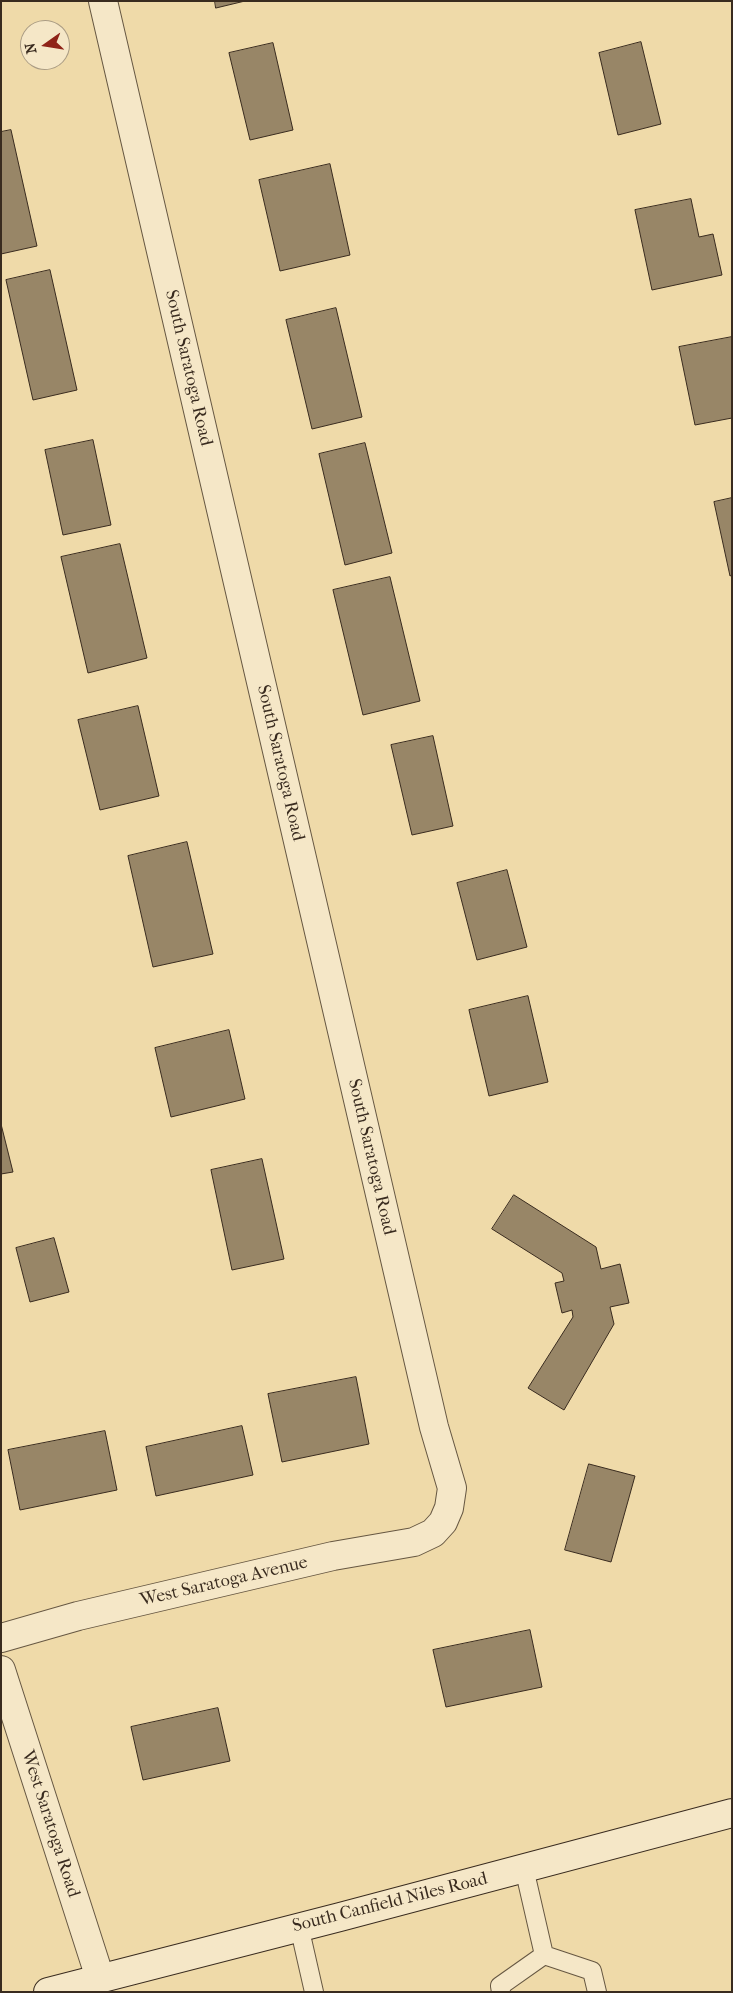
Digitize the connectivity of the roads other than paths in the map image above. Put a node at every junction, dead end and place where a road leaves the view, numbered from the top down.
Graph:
1 (103, 1) edge
2 (443, 1522) joint
3 (1, 1638) edge
4 (1, 1670) edge
5 (732, 1813) edge
6 (524, 1868) junction
7 (299, 1926) junction
8 (544, 1956) junction
9 (100, 1978) junction
10 (48, 1992) edge
11 (314, 1992) edge
12 (501, 1992) edge
13 (597, 1992) edge

1 - 2 street, South Saratoga Road
2 - 3 street, West Saratoga Avenue
4 - 9 street, West Saratoga Road
5 - 6 street, South Canfield Niles Road
6 - 7 street, South Canfield Niles Road
6 - 8 lane
7 - 9 street, South Canfield Niles Road
7 - 11 lane
8 - 12 lane
8 - 13 lane
9 - 10 street, South Canfield Niles Road

